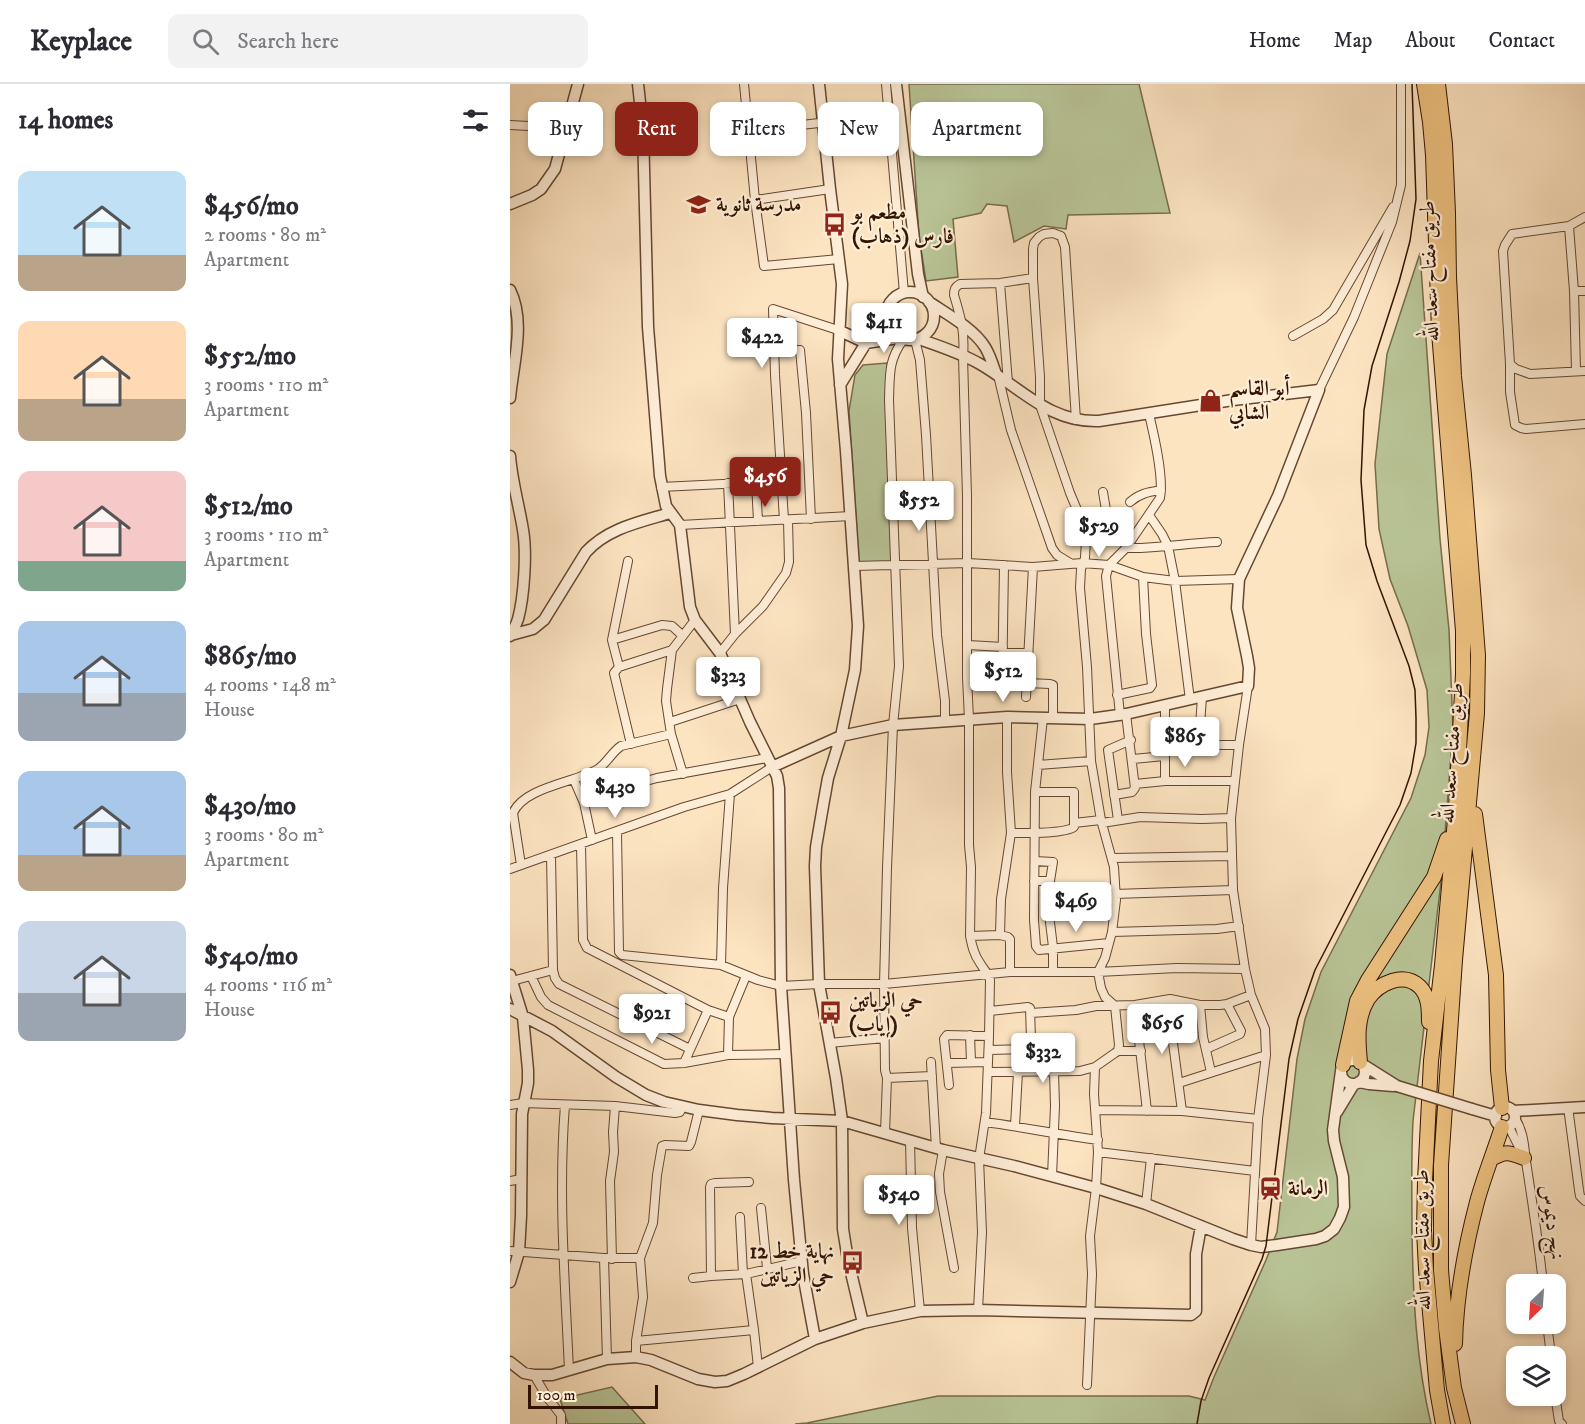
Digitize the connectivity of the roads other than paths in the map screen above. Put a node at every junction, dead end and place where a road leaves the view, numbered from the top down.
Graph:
1 (578, 84) edge
2 (638, 84) edge
3 (744, 84) edge
4 (819, 84) edge
5 (886, 84) edge
6 (896, 84) edge
7 (1401, 84) edge
8 (1424, 84) edge
9 (1438, 84) edge
10 (573, 102) edge
11 (746, 102) edge
12 (820, 102) edge
13 (888, 102) edge
14 (510, 125) edge
15 (528, 126) edge
16 (558, 156) edge
17 (751, 156) edge
18 (826, 156) edge
19 (893, 156) edge
20 (830, 189) junction
21 (1399, 198) junction
22 (755, 200) junction
23 (510, 204) edge
24 (1585, 217) edge
25 (1569, 226) junction
26 (839, 259) junction
27 (918, 274) junction
28 (1033, 278) junction
29 (1000, 283) junction
30 (510, 290) edge
31 (1574, 291) junction
32 (1585, 291) edge
33 (907, 292) junction
34 (926, 299) junction
35 (885, 314) junction
36 (963, 326) junction
37 (838, 330) junction
38 (1293, 336) dead end
39 (901, 339) junction
40 (917, 339) junction
41 (866, 343) junction
42 (775, 351) junction
43 (963, 357) junction
44 (1510, 364) junction
45 (1576, 371) junction
46 (1585, 371) edge
47 (997, 375) junction
48 (1008, 383) junction
49 (840, 385) junction
50 (510, 389) edge
51 (1319, 390) junction
52 (510, 398) edge
53 (1040, 405) junction
54 (1149, 414) junction
55 (1076, 420) junction
56 (1585, 424) edge
57 (510, 456) edge
58 (782, 481) junction
59 (756, 482) junction
60 (728, 483) junction
61 (662, 487) junction
62 (1161, 490) junction
63 (1103, 492) dead end
64 (1130, 501) dead end
65 (670, 513) junction
66 (1149, 515) junction
67 (851, 516) junction
68 (811, 519) junction
69 (786, 520) junction
70 (758, 521) junction
71 (730, 522) junction
72 (680, 525) junction
73 (1133, 537) junction
74 (1217, 542) dead end
75 (1168, 546) junction
76 (1126, 548) junction
77 (628, 561) dead end
78 (1082, 562) junction
79 (968, 563) junction
80 (1071, 563) junction
81 (933, 564) junction
82 (1004, 565) junction
83 (1109, 565) junction
84 (854, 566) junction
85 (896, 566) junction
86 (1034, 567) junction
87 (1143, 577) junction
88 (1239, 579) junction
89 (1175, 581) junction
90 (695, 620) junction
91 (735, 634) junction
92 (510, 636) edge
93 (683, 636) junction
94 (612, 640) junction
95 (968, 645) junction
96 (672, 650) junction
97 (1003, 650) junction
98 (720, 653) junction
99 (1028, 653) junction
100 (619, 667) junction
101 (1027, 683) junction
102 (1248, 686) junction
103 (1002, 692) dead end
104 (1117, 695) junction
105 (1026, 697) dead end
106 (1202, 697) junction
107 (740, 699) junction
108 (1190, 700) junction
109 (1165, 705) junction
110 (1123, 715) junction
111 (1007, 717) junction
112 (1048, 717) junction
113 (969, 719) junction
114 (1090, 719) junction
115 (945, 721) junction
116 (670, 722) junction
117 (893, 725) junction
118 (671, 734) junction
119 (841, 736) junction
120 (1131, 740) junction
121 (631, 744) junction
122 (1239, 745) junction
123 (1164, 756) junction
124 (1133, 759) junction
125 (1091, 761) junction
126 (770, 762) junction
127 (1038, 765) junction
128 (683, 774) junction
129 (574, 780) junction
130 (1235, 781) junction
131 (1165, 782) junction
132 (1135, 784) junction
133 (1471, 790) junction
134 (1035, 792) junction
135 (730, 794) junction
136 (1114, 795) junction
137 (584, 803) junction
138 (1455, 808) junction
139 (1231, 818) junction
140 (1118, 820) junction
141 (1102, 822) junction
142 (1074, 823) junction
143 (617, 832) junction
144 (1036, 832) junction
145 (1011, 833) junction
146 (592, 840) junction
147 (581, 845) junction
148 (551, 855) junction
149 (1232, 856) junction
150 (1112, 858) junction
151 (1035, 861) junction
152 (521, 865) junction
153 (510, 869) edge
154 (1034, 881) junction
155 (1050, 881) junction
156 (1233, 890) junction
157 (1115, 897) junction
158 (1048, 906) junction
159 (1239, 926) junction
160 (1112, 932) junction
161 (1000, 935) junction
162 (970, 936) junction
163 (1109, 943) junction
164 (1053, 947) junction
165 (620, 953) junction
166 (609, 960) junction
167 (721, 965) junction
168 (1245, 969) junction
169 (553, 970) junction
170 (1010, 972) junction
171 (1053, 972) junction
172 (1098, 972) junction
173 (989, 974) junction
174 (531, 976) junction
175 (746, 976) junction
176 (511, 978) edge
177 (819, 984) junction
178 (884, 984) junction
179 (781, 986) junction
180 (1251, 995) junction
181 (1170, 999) junction
182 (1135, 1005) junction
183 (1200, 1005) junction
184 (1227, 1005) junction
185 (1114, 1006) junction
186 (510, 1009) edge
187 (708, 1010) junction
188 (990, 1011) junction
189 (1030, 1013) junction
190 (523, 1017) junction
191 (729, 1017) junction
192 (970, 1035) junction
193 (989, 1036) junction
194 (885, 1038) junction
195 (829, 1042) junction
196 (690, 1049) junction
197 (1032, 1049) junction
198 (1206, 1049) junction
199 (988, 1050) junction
200 (1118, 1051) junction
201 (1141, 1051) junction
202 (786, 1054) junction
203 (728, 1055) junction
204 (1266, 1055) junction
205 (1431, 1061) junction
206 (931, 1062) dead end
207 (971, 1062) junction
208 (988, 1062) junction
209 (684, 1063) junction
210 (947, 1063) junction
211 (1361, 1063) junction
212 (1095, 1067) junction
213 (1342, 1068) junction
214 (1032, 1071) junction
215 (1054, 1071) junction
216 (988, 1072) junction
217 (1018, 1072) junction
218 (1211, 1072) junction
219 (932, 1076) junction
220 (887, 1078) junction
221 (1179, 1083) junction
222 (1357, 1083) junction
223 (949, 1085) dead end
224 (1396, 1086) junction
225 (523, 1103) junction
226 (510, 1105) edge
227 (565, 1105) junction
228 (615, 1106) junction
229 (682, 1106) junction
230 (1568, 1107) junction
231 (1585, 1107) edge
232 (699, 1110) junction
233 (1095, 1110) junction
234 (1147, 1111) junction
235 (1182, 1111) junction
236 (1334, 1118) junction
237 (1506, 1118) junction
238 (790, 1119) junction
239 (1258, 1119) junction
240 (842, 1121) junction
241 (985, 1122) junction
242 (1015, 1126) junction
243 (885, 1132) junction
244 (1053, 1134) junction
245 (910, 1140) junction
246 (1098, 1140) junction
247 (939, 1149) junction
248 (1098, 1152) junction
249 (1151, 1158) junction
250 (979, 1159) junction
251 (1491, 1160) junction
252 (1525, 1162) junction
253 (1255, 1171) junction
254 (1052, 1176) junction
255 (515, 1180) edge
256 (749, 1182) dead end
257 (1096, 1188) junction
258 (1585, 1201) edge
259 (1146, 1204) junction
260 (762, 1208) dead end
261 (740, 1217) dead end
262 (1202, 1226) junction
263 (1251, 1245) junction
264 (514, 1252) edge
265 (563, 1256) junction
266 (640, 1258) junction
267 (608, 1259) junction
268 (802, 1261) junction
269 (767, 1268) junction
270 (954, 1268) dead end
271 (745, 1274) junction
272 (1542, 1274) edge
273 (711, 1276) junction
274 (693, 1278) dead end
275 (510, 1282) edge
276 (978, 1310) junction
277 (920, 1311) junction
278 (1089, 1312) junction
279 (862, 1323) junction
280 (754, 1330) junction
281 (815, 1338) junction
282 (636, 1341) junction
283 (636, 1357) junction
284 (607, 1359) junction
285 (510, 1362) edge
286 (758, 1367) junction
287 (569, 1370) junction
288 (534, 1376) junction
289 (1087, 1385) dead end
290 (1454, 1388) junction
291 (1557, 1406) edge
292 (561, 1424) edge
293 (1443, 1424) edge
294 (1462, 1424) edge
295 (1562, 1424) edge

1 - 10 street
2 - 61 street
3 - 11 street
4 - 12 street
5 - 13 street
6 - 27 street
7 - 21 street
8 - 138 highway, طريق مفتاح سعد الله
9 - 133 highway, طريق مفتاح سعد الله
14 - 15 street
16 - 23 street
17 - 22 street
18 - 20 street
19 - 33 street
20 - 22 street
20 - 26 street
21 - 38 street
21 - 51 street
22 - 26 street
24 - 25 street
25 - 31 street
25 - 44 street
26 - 37 street
27 - 33 street
27 - 34 street
28 - 29 street
28 - 53 street
28 - 55 street
29 - 36 street
29 - 48 street
30 - 50 street
31 - 32 street
31 - 45 street
33 - 34 street
33 - 35 street
34 - 36 street
34 - 40 street
35 - 39 street
35 - 41 street
36 - 43 street
36 - 47 street
37 - 41 street
37 - 42 street
37 - 49 street
39 - 40 street
39 - 41 street
39 - 85 street
40 - 43 street
40 - 81 street
41 - 49 street
42 - 58 street
42 - 68 street
43 - 47 street
43 - 79 street
44 - 45 street
44 - 56 street
45 - 46 street
47 - 48 street
47 - 80 street
48 - 53 street
49 - 67 street
50 - 52 street
51 - 54 street
51 - 88 street
53 - 55 street
53 - 78 street
54 - 55 street
54 - 62 street
57 - 92 street
58 - 59 street
58 - 69 street
59 - 60 street
59 - 70 street
60 - 61 street
60 - 71 street
61 - 65 street
62 - 64 street
62 - 66 street
63 - 73 street
65 - 72 street
65 - 92 street
66 - 73 street
66 - 75 street
67 - 68 street
67 - 84 street
68 - 69 street
69 - 70 street
69 - 91 street
70 - 71 street
71 - 72 street
71 - 91 street
72 - 90 street
73 - 76 street
74 - 75 street
75 - 76 street
75 - 89 street
76 - 83 street
77 - 94 street
78 - 80 street
78 - 83 street
78 - 114 street
79 - 81 street
79 - 82 street
79 - 95 street
80 - 86 street
81 - 85 street
81 - 115 street
82 - 86 street
82 - 97 street
83 - 87 street
83 - 104 street
84 - 85 street
84 - 119 street
85 - 117 street
86 - 99 street
87 - 89 street
87 - 104 street
88 - 89 street
88 - 102 street
89 - 108 street
90 - 93 street
90 - 98 street
91 - 98 street
93 - 94 street
93 - 96 street
94 - 100 street
95 - 97 street
95 - 113 street
96 - 100 street
96 - 116 street
97 - 99 street
97 - 103 street
98 - 107 street
99 - 101 street
100 - 121 street
101 - 105 street
101 - 112 street
102 - 106 street
102 - 122 street
104 - 110 street
106 - 108 street
106 - 122 street
107 - 116 street
107 - 126 street
108 - 109 street
109 - 110 street
109 - 123 street
110 - 114 street
110 - 120 street
111 - 112 street
111 - 113 street
111 - 145 street
112 - 114 street
112 - 127 street
113 - 115 street
113 - 162 street
114 - 125 street
115 - 117 street
116 - 118 street
117 - 119 street
117 - 178 street
118 - 121 street
118 - 128 street
119 - 126 street
119 - 177 street
120 - 124 street
120 - 136 street
121 - 129 street
122 - 130 street
123 - 124 street
123 - 131 street
124 - 132 street
125 - 127 street
125 - 141 street
126 - 128 street
126 - 135 street
126 - 179 street
127 - 134 street
128 - 137 street
129 - 137 street
129 - 152 street
130 - 131 street
130 - 139 street
131 - 132 street
132 - 136 street
133 - 237 highway
133 - 290 highway, طريق مفتاح سعد الله
134 - 142 street
134 - 144 street
135 - 143 street
135 - 167 street
136 - 140 street
137 - 146 street
138 - 205 highway, طريق مفتاح سعد الله
138 - 213 highway
139 - 140 street
139 - 149 street
140 - 141 street
141 - 142 street
141 - 150 street
142 - 144 street
143 - 146 street
143 - 165 street
144 - 145 street
144 - 151 street
145 - 161 street
146 - 147 street
147 - 148 street
147 - 166 street
148 - 152 street
148 - 169 street
149 - 150 street
149 - 156 street
150 - 157 street
151 - 154 street
151 - 155 street
152 - 153 street
154 - 155 street
154 - 164 street
155 - 158 street
156 - 157 street
156 - 159 street
157 - 158 street
157 - 160 street
158 - 164 street
159 - 160 street
159 - 168 street
160 - 163 street
161 - 162 street
161 - 170 street
162 - 173 street
163 - 164 street
163 - 172 street
164 - 171 street
165 - 166 street
165 - 167 street
166 - 187 street
167 - 175 street
168 - 172 street
168 - 180 street
169 - 174 street
169 - 196 street
170 - 171 street
170 - 173 street
171 - 172 street
172 - 185 street
173 - 178 street
173 - 188 street
174 - 176 street
174 - 209 street
175 - 179 street
175 - 191 street
176 - 190 street
177 - 178 street
177 - 179 street
177 - 195 street
178 - 194 street
179 - 202 street
180 - 184 street
180 - 204 street
181 - 182 street
181 - 183 street
181 - 221 street
182 - 185 street
182 - 201 street
183 - 184 street
183 - 198 street
184 - 198 street
185 - 189 street
185 - 200 street
186 - 190 street
187 - 191 street
187 - 196 street
188 - 189 street
188 - 193 street
189 - 197 street
190 - 225 street
190 - 229 street
191 - 203 street
192 - 193 street
192 - 207 street
192 - 210 street
193 - 199 street
194 - 195 street
194 - 220 street
195 - 240 street
196 - 209 street
197 - 199 street
197 - 214 street
198 - 218 street
199 - 208 street
200 - 201 street
200 - 212 street
201 - 234 street
202 - 203 street
202 - 238 street
203 - 209 street
204 - 218 street
204 - 239 street
205 - 211 highway
205 - 293 highway, طريق مفتاح سعد الله
206 - 219 street
207 - 208 street
207 - 210 street
208 - 216 street
210 - 223 street
211 - 213 street
211 - 222 street
211 - 224 street
212 - 215 street
212 - 233 street
213 - 222 street
213 - 236 street
214 - 215 street
214 - 217 street
215 - 244 street
216 - 217 street
216 - 241 street
217 - 242 street
218 - 221 street
219 - 220 street
219 - 247 street
220 - 243 street
221 - 235 street
222 - 224 street
222 - 236 street
224 - 237 street, bridge
225 - 226 street
225 - 227 street
225 - 255 street
227 - 228 street
227 - 265 street
228 - 229 street
228 - 267 street
229 - 232 street
230 - 231 street
230 - 237 street
230 - 258 street
232 - 238 street
232 - 266 street
233 - 234 street
233 - 246 street
234 - 235 street
235 - 239 street
236 - 263 street
237 - 251 highway
237 - 252 street, نهج ديموس
238 - 240 street
238 - 268 street
239 - 253 street
240 - 243 street
240 - 279 street
241 - 242 street
241 - 250 street
242 - 244 street
243 - 245 street
244 - 246 street
244 - 254 street
245 - 247 street
245 - 277 street
246 - 248 street
247 - 250 street
247 - 270 street
248 - 249 street
248 - 257 street
249 - 253 street
249 - 259 street
250 - 254 street
250 - 276 street
251 - 252 highway
251 - 290 highway
252 - 272 street, نهج ديموس
253 - 263 street
254 - 257 street
255 - 264 street
256 - 273 street
257 - 259 street
257 - 278 street
259 - 262 street
260 - 269 street
261 - 271 street
262 - 263 street
262 - 278 street
264 - 265 street
264 - 275 street
265 - 267 street
265 - 287 street
266 - 267 street
266 - 282 street
267 - 284 street
268 - 269 street
268 - 281 street
269 - 271 street
271 - 273 street
271 - 280 street
273 - 274 street
276 - 277 street
276 - 278 street
277 - 279 street
278 - 289 street
279 - 281 street
280 - 282 street
280 - 286 street
281 - 286 street
282 - 283 street
283 - 284 street
283 - 286 street
284 - 287 street
285 - 288 street
287 - 288 street
288 - 292 street
290 - 294 highway, طريق مفتاح سعد الله
291 - 295 street

